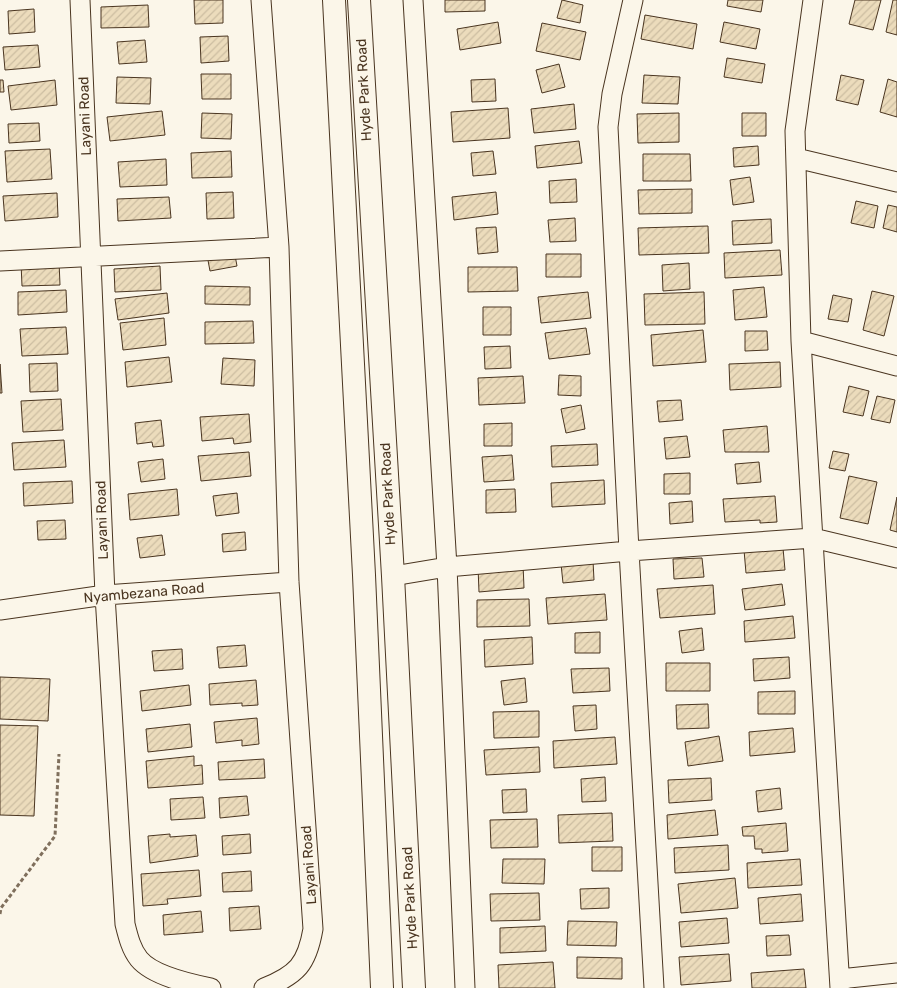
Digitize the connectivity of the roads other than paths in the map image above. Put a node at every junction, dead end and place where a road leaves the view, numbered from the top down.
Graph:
1 (80, 0) edge
2 (260, 0) edge
3 (334, 0) edge
4 (359, 0) edge
5 (413, 0) edge
6 (633, 0) edge
7 (813, 0) edge
8 (796, 158) junction
9 (897, 182) edge
10 (279, 247) junction
11 (90, 255) junction
12 (0, 261) edge
13 (801, 341) junction
14 (897, 366) edge
15 (813, 538) junction
16 (629, 551) junction
17 (897, 558) edge
18 (447, 567) junction
19 (393, 576) junction
20 (289, 582) junction
21 (105, 595) junction
22 (0, 610) edge
23 (897, 973) edge
24 (840, 984) edge
25 (211, 988) edge
26 (264, 988) edge
27 (382, 988) edge
28 (414, 988) edge
29 (465, 988) edge
30 (654, 988) edge

1 - 11 street, Layani Road
2 - 10 street, Layani Road
3 - 27 street, Hyde Park Road
4 - 19 street, Hyde Park Road
5 - 18 street
6 - 16 street
7 - 8 street
8 - 9 street
8 - 13 street
10 - 11 street
10 - 20 street, Layani Road
11 - 12 street
11 - 21 street, Layani Road
13 - 14 street
13 - 15 street
15 - 16 street
15 - 17 street
15 - 24 street
16 - 18 street
16 - 30 street
18 - 19 street
18 - 29 street
19 - 28 street, Hyde Park Road
20 - 21 street, Nyambezana Road
20 - 26 street, Layani Road
21 - 22 street, Nyambezana Road
21 - 25 street, Layani Road
23 - 24 street

